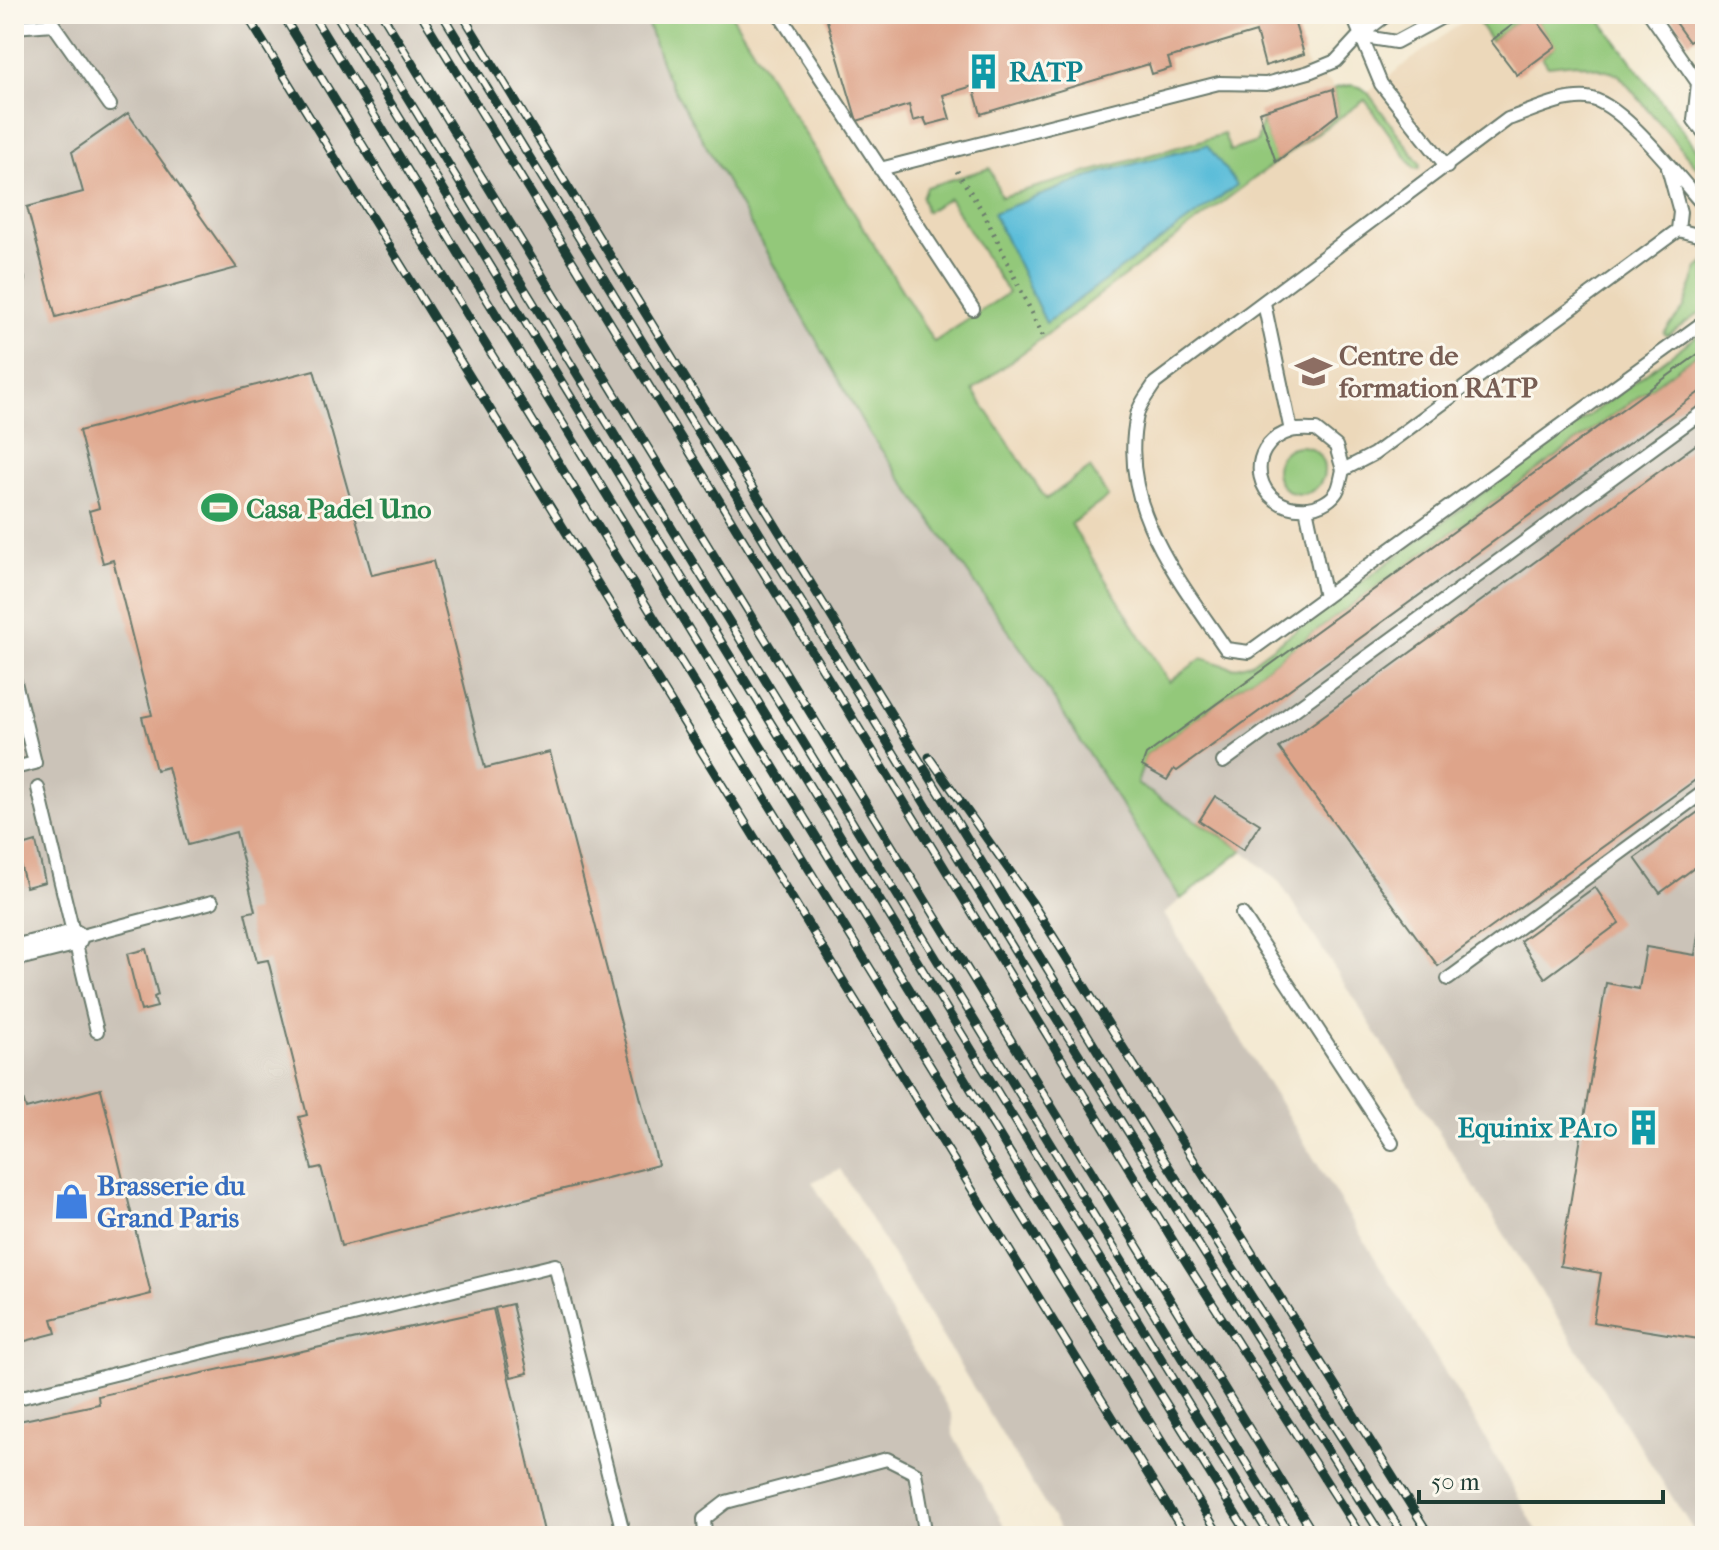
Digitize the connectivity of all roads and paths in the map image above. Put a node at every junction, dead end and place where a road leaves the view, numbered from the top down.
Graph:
1 (779, 14) edge
2 (1352, 14) edge
3 (1388, 14) edge
4 (1448, 14) edge
5 (1650, 14) edge
6 (50, 19) edge
7 (14, 27) edge
8 (1359, 36) junction
9 (110, 105) dead end
10 (1705, 134) edge
11 (948, 152) junction
12 (1667, 165) junction
13 (1447, 167) junction
14 (880, 169) junction
15 (1705, 207) edge
16 (1678, 230) junction
17 (1705, 237) edge
18 (1264, 303) junction
19 (973, 309) dead end
20 (1705, 321) edge
21 (1043, 337) dead end
22 (1705, 410) edge
23 (1291, 431) junction
24 (1343, 470) junction
25 (1306, 508) junction
26 (1325, 597) junction
27 (14, 678) edge
28 (1223, 762) dead end
29 (14, 768) edge
30 (38, 788) dead end
31 (1705, 791) edge
32 (212, 902) dead end
33 (1242, 914) dead end
34 (74, 938) junction
35 (14, 953) edge
36 (1448, 979) dead end
37 (97, 1031) dead end
38 (1392, 1143) dead end
39 (14, 1399) edge
40 (624, 1536) edge
41 (705, 1536) edge
42 (926, 1536) edge

1 - 14 lane
2 - 8 lane
3 - 8 lane
4 - 8 lane
5 - 10 lane
6 - 7 lane
6 - 9 lane
8 - 11 lane
8 - 13 lane
11 - 14 lane
11 - 21 path
12 - 13 lane
12 - 15 lane
12 - 16 lane
13 - 18 lane
14 - 19 lane
16 - 17 lane
16 - 24 lane
18 - 23 lane
18 - 26 lane
20 - 26 lane
22 - 28 lane
23 - 24 lane
23 - 25 lane
24 - 25 lane
25 - 26 lane
27 - 29 lane
30 - 34 lane
31 - 36 lane
32 - 34 lane
33 - 38 lane
34 - 35 street
34 - 37 lane
39 - 40 lane
41 - 42 lane

